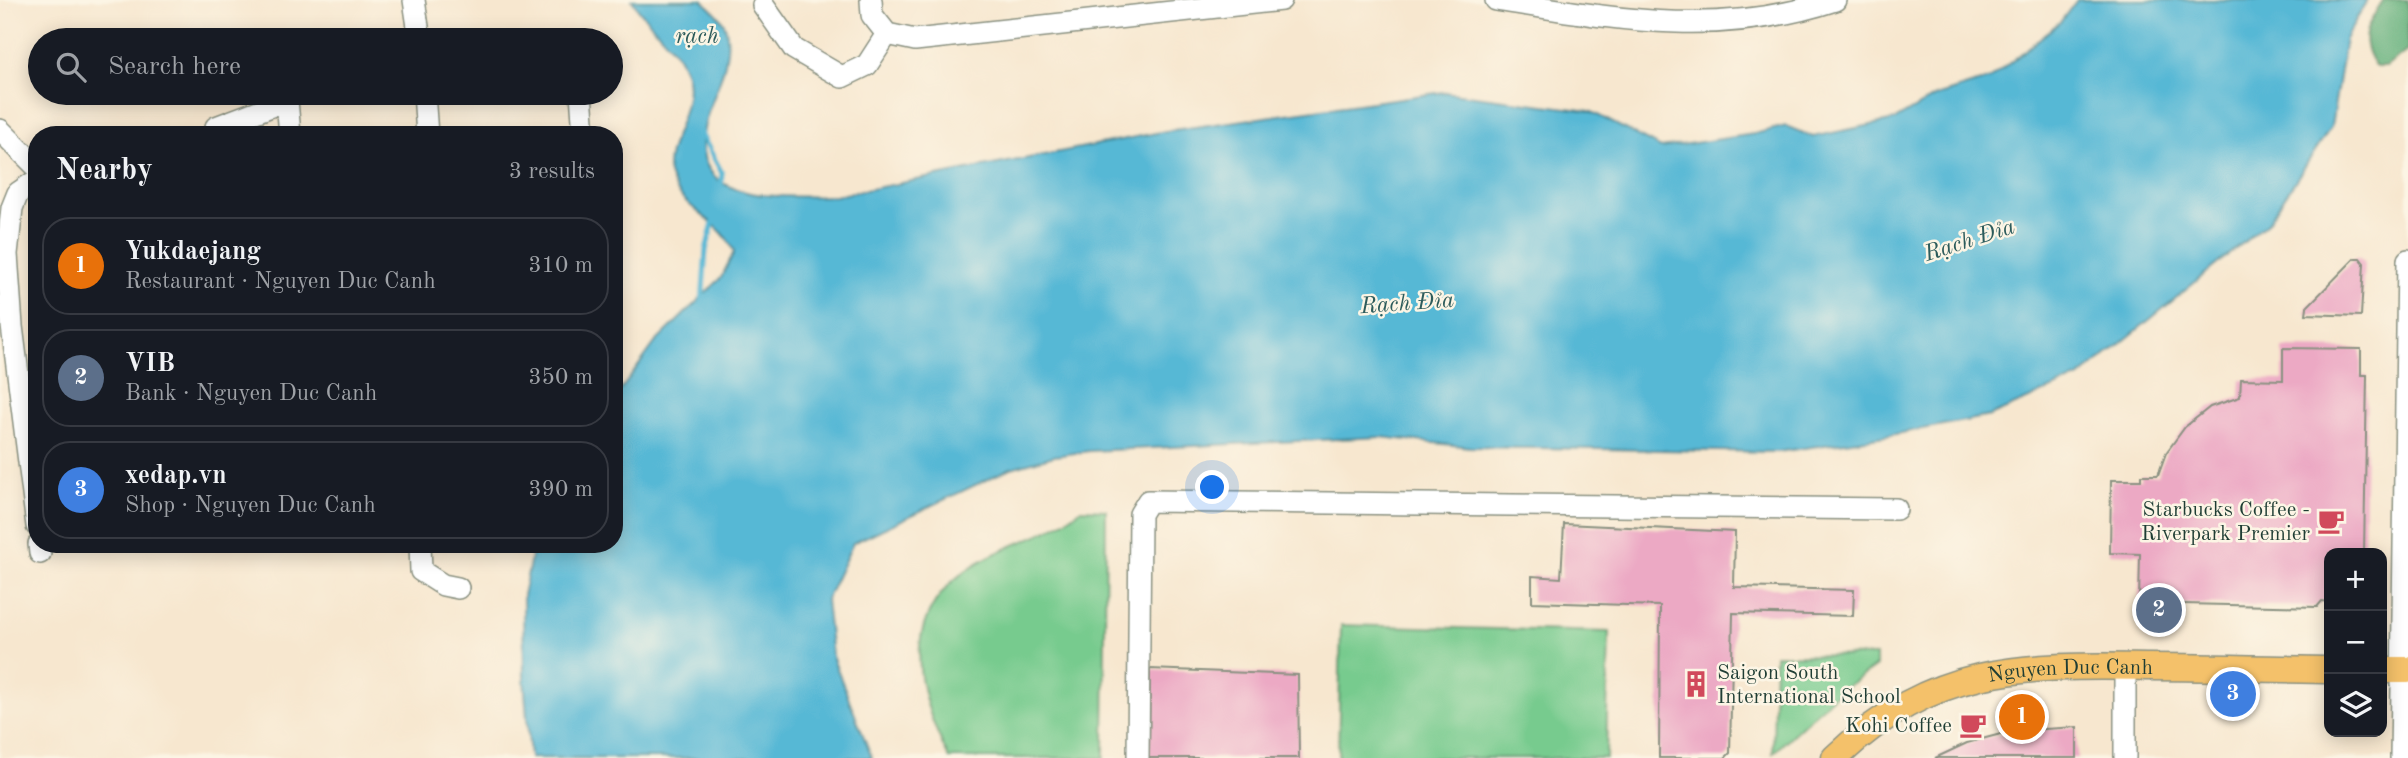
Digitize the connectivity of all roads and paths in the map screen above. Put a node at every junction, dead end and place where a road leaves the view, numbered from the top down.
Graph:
1 (414, 0) edge
2 (871, 0) edge
3 (1280, 0) edge
4 (1496, 0) edge
5 (1835, 0) edge
6 (1247, 2) edge
7 (763, 5) dead end
8 (1792, 6) edge
9 (1099, 10) edge
10 (418, 28) edge
11 (887, 34) junction
12 (274, 105) edge
13 (287, 105) edge
14 (425, 105) edge
15 (581, 105) edge
16 (219, 126) edge
17 (288, 126) edge
18 (426, 126) edge
19 (583, 126) edge
20 (0, 130) edge
21 (28, 158) edge
22 (28, 186) edge
23 (2408, 260) edge
24 (2407, 417) edge
25 (28, 454) edge
26 (1896, 509) dead end
27 (420, 553) edge
28 (458, 588) dead end
29 (2126, 666) junction
30 (2324, 670) edge
31 (2397, 670) edge
32 (1855, 748) edge
33 (1138, 758) edge
34 (1835, 758) edge
35 (2124, 758) edge
36 (2400, 758) edge

1 - 10 street
2 - 11 street
3 - 6 street
4 - 8 street
5 - 8 street
6 - 9 street
7 - 11 street
9 - 11 street
12 - 16 street
13 - 17 street
14 - 18 street
15 - 19 street
20 - 21 street
22 - 25 street
23 - 24 street
24 - 31 street
26 - 33 street
27 - 28 street
29 - 30 main road, Nguyen Duc Canh
29 - 32 main road, Nguyen Duc Canh
29 - 35 street
31 - 36 street
32 - 34 main road, Nguyen Duc Canh

